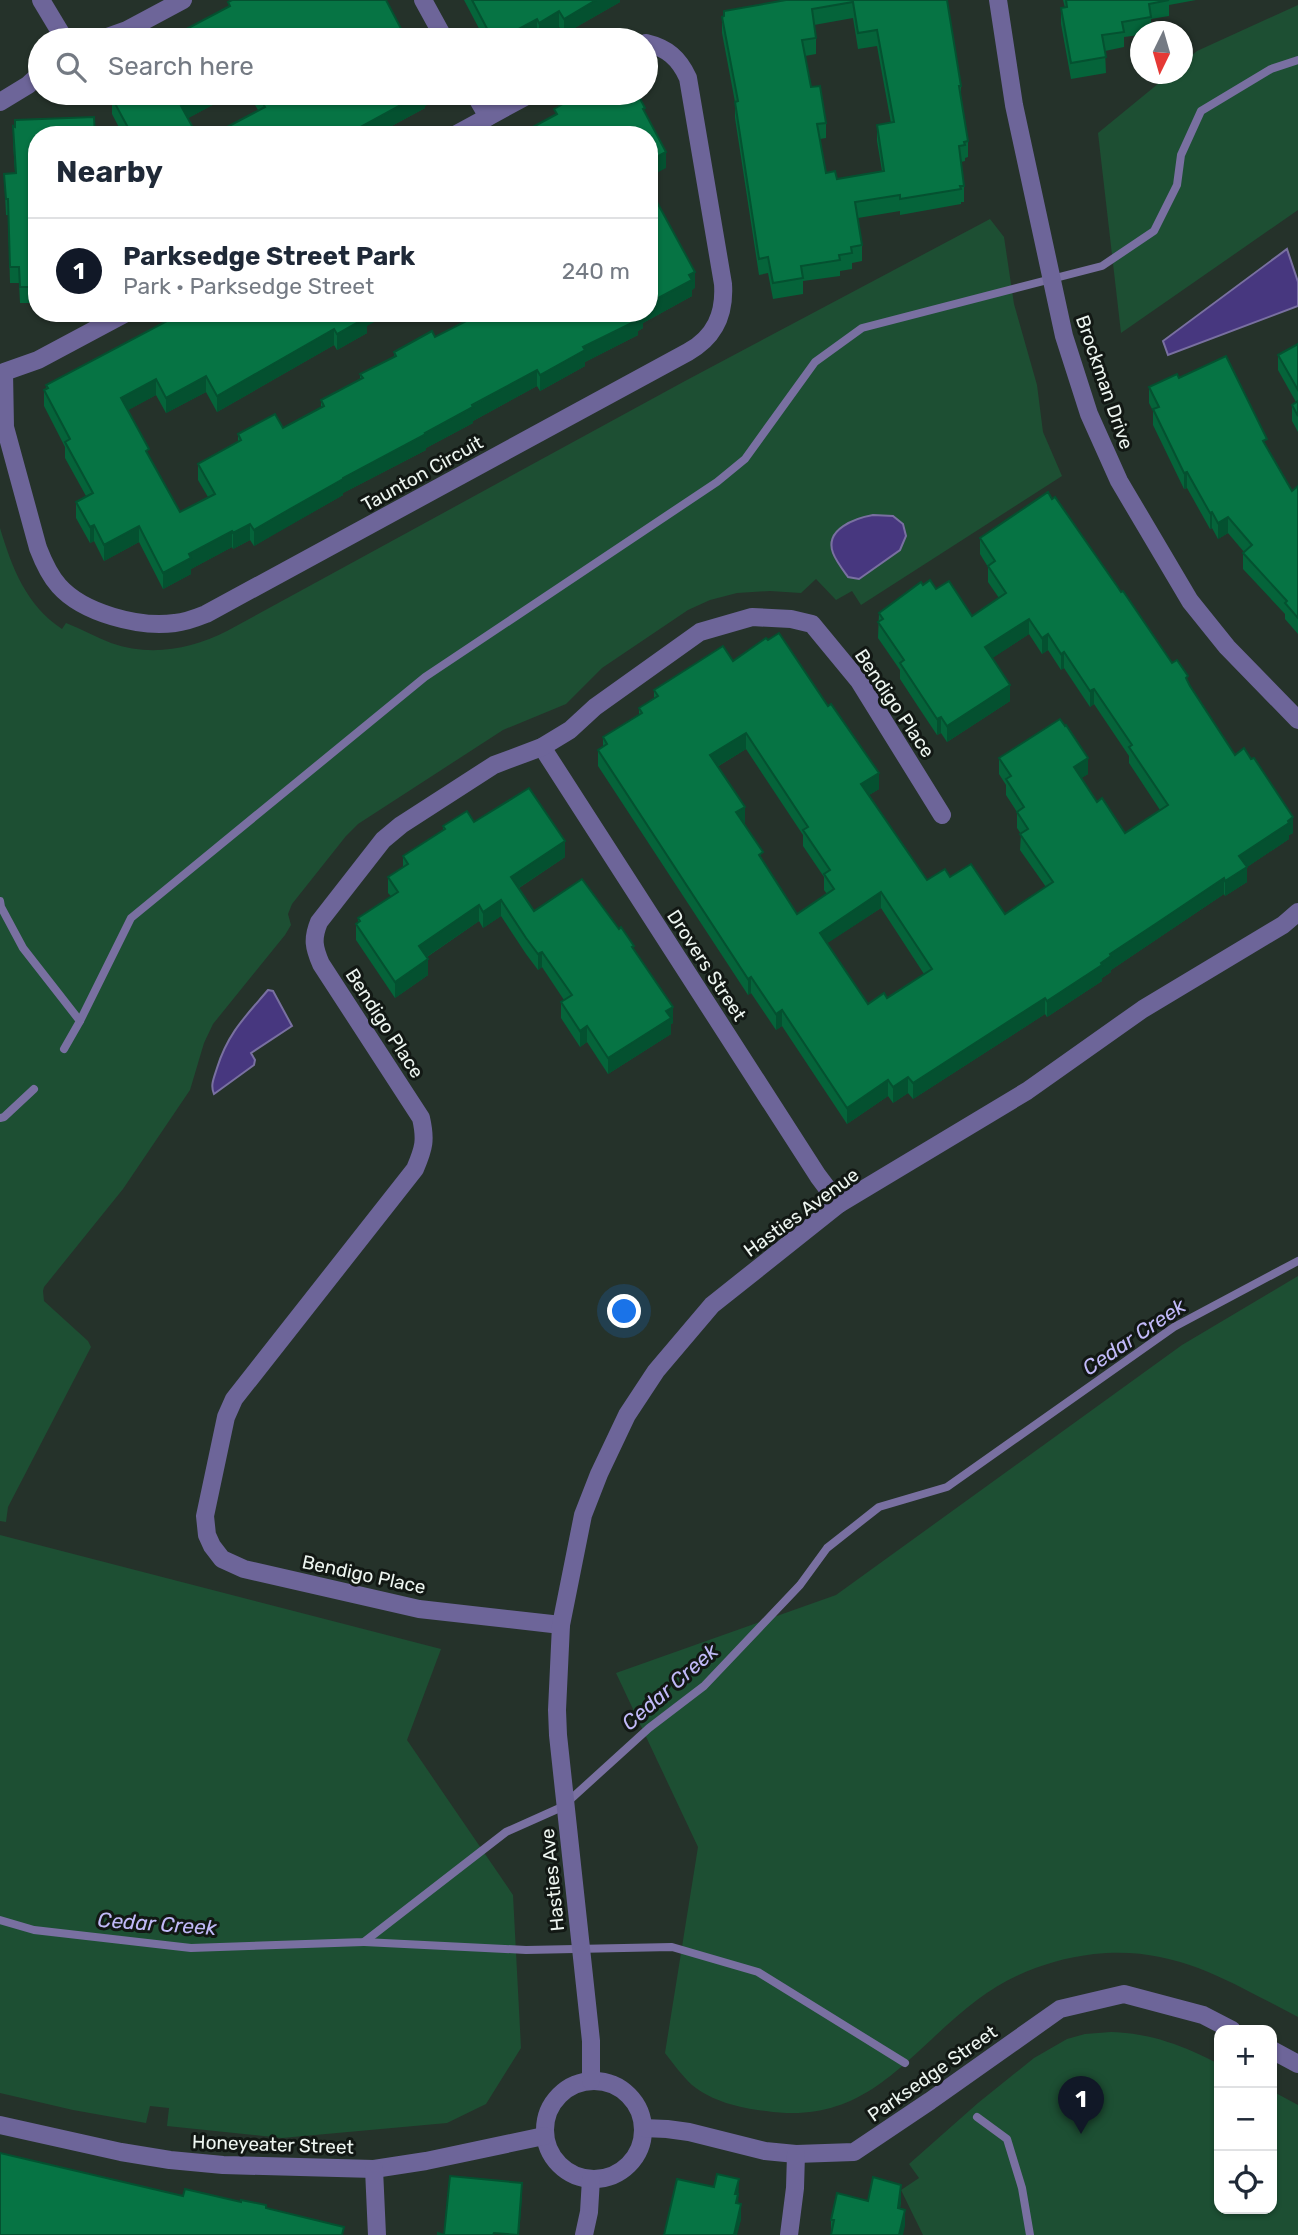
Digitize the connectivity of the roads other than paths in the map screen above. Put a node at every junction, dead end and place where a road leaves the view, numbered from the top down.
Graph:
1 (41, 0) edge
2 (183, 0) edge
3 (423, 0) edge
4 (998, 0) edge
5 (58, 28) edge
6 (131, 28) edge
7 (438, 28) edge
8 (658, 47) edge
9 (28, 84) edge
10 (0, 102) edge
11 (481, 105) edge
12 (510, 105) edge
13 (488, 117) junction
14 (472, 126) edge
15 (109, 322) edge
16 (2, 367) edge
17 (1298, 720) edge
18 (542, 747) junction
19 (942, 815) dead end
20 (1298, 912) edge
21 (839, 1204) junction
22 (561, 1625) junction
23 (558, 1675) joint
24 (1222, 2025) edge
25 (1277, 2053) edge
26 (1298, 2064) edge
27 (591, 2081) junction
28 (0, 2125) edge
29 (643, 2128) junction
30 (544, 2136) junction
31 (796, 2154) junction
32 (374, 2169) junction
33 (591, 2179) junction
34 (377, 2235) edge
35 (584, 2235) edge
36 (789, 2235) edge

1 - 5 street
2 - 6 street
3 - 7 street
4 - 17 street, Brockman Drive
8 - 16 street, Taunton Circuit
9 - 10 street
11 - 13 street
12 - 13 street
13 - 14 street
15 - 16 street, Taunton Circuit
18 - 19 street, Bendigo Place
18 - 21 street, Drovers Street
18 - 22 street, Bendigo Place
20 - 21 street, Hasties Avenue
21 - 22 street, Hasties Avenue
22 - 23 street, Hasties Avenue
23 - 27 street, Hasties Ave
24 - 31 street, Parksedge Street
25 - 26 street
27 - 29 street
27 - 30 street
28 - 32 street, Honeyeater Street
29 - 31 street, Parksedge Street
29 - 33 street
30 - 32 street, Honeyeater Street
30 - 33 street
31 - 36 street
32 - 34 street
33 - 35 street

